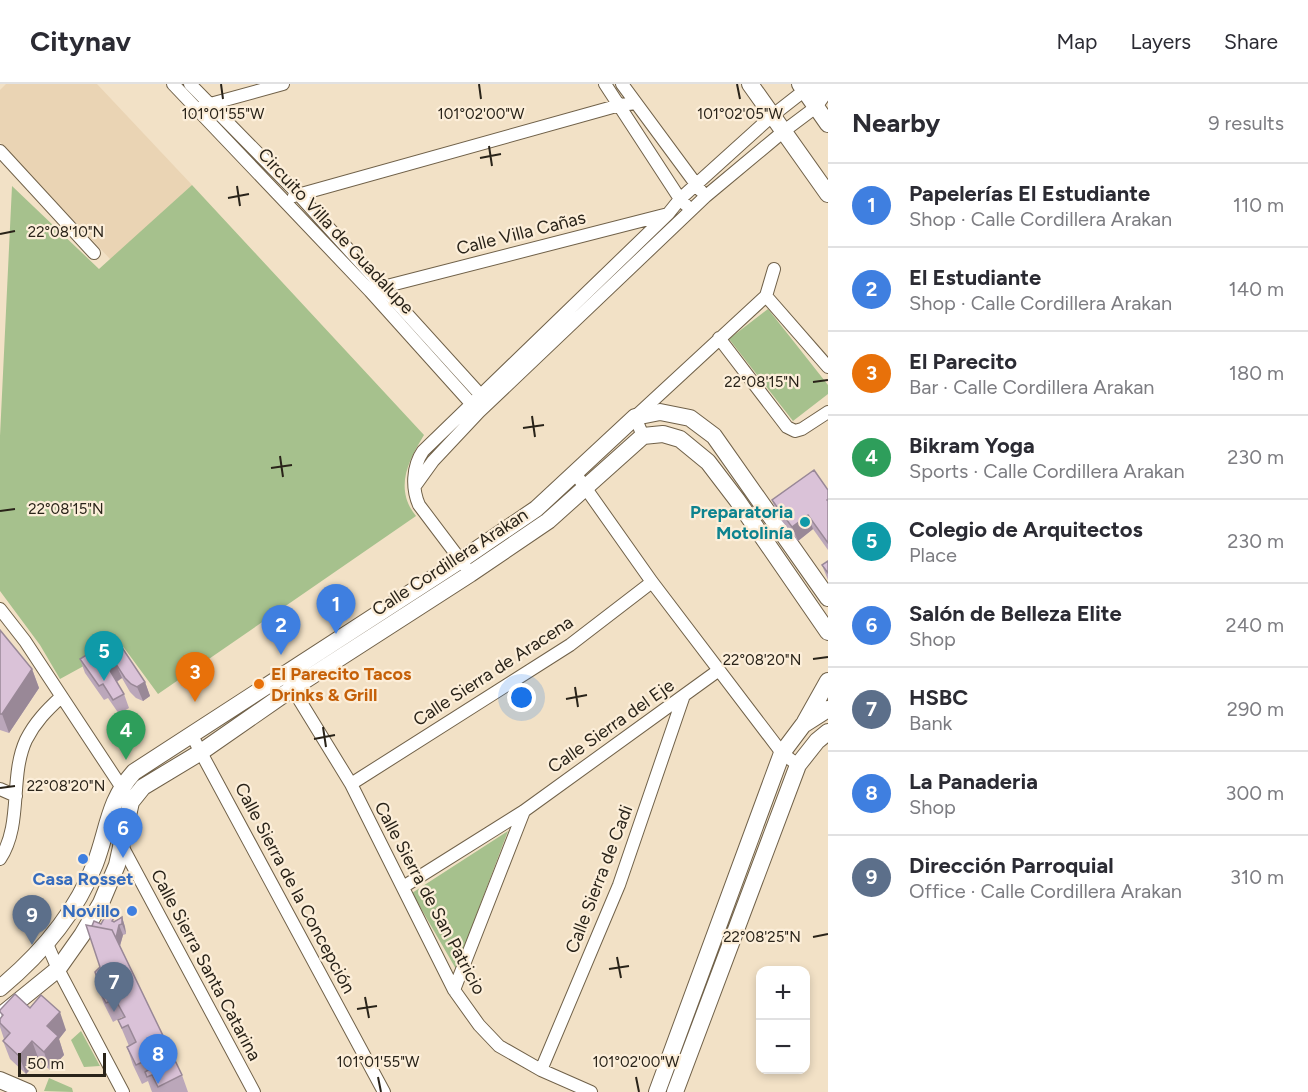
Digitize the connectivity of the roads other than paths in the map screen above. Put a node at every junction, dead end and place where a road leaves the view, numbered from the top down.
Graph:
1 (173, 84) edge
2 (190, 84) edge
3 (283, 84) edge
4 (605, 84) edge
5 (622, 84) edge
6 (750, 84) edge
7 (802, 87) edge
8 (828, 90) edge
9 (636, 103) junction
10 (209, 104) junction
11 (620, 105) junction
12 (816, 107) junction
13 (196, 109) junction
14 (773, 115) junction
15 (828, 124) edge
16 (784, 131) junction
17 (0, 152) edge
18 (0, 164) edge
19 (696, 185) junction
20 (828, 194) edge
21 (298, 195) junction
22 (706, 196) junction
23 (681, 199) junction
24 (281, 200) junction
25 (692, 210) junction
26 (668, 214) junction
27 (677, 224) junction
28 (94, 253) dead end
29 (774, 269) dead end
30 (384, 287) junction
31 (370, 291) junction
32 (766, 296) junction
33 (720, 338) junction
34 (828, 367) edge
35 (480, 404) junction
36 (828, 412) edge
37 (635, 417) junction
38 (643, 436) junction
39 (575, 473) junction
40 (586, 487) junction
41 (466, 567) junction
42 (652, 582) junction
43 (828, 598) edge
44 (0, 609) edge
45 (828, 632) edge
46 (719, 670) junction
47 (288, 681) junction
48 (828, 681) edge
49 (61, 697) junction
50 (683, 698) junction
51 (828, 709) edge
52 (803, 725) junction
53 (828, 732) edge
54 (190, 734) junction
55 (201, 752) junction
56 (782, 753) junction
57 (798, 765) junction
58 (351, 784) junction
59 (121, 786) junction
60 (0, 789) edge
61 (16, 796) junction
62 (132, 802) junction
63 (524, 811) junction
64 (106, 825) junction
65 (121, 844) junction
66 (0, 859) edge
67 (404, 887) junction
68 (47, 944) junction
69 (58, 969) junction
70 (0, 988) edge
71 (454, 990) junction
72 (686, 1010) junction
73 (0, 1016) edge
74 (703, 1017) junction
75 (541, 1070) junction
76 (0, 1080) edge
77 (28, 1092) edge
78 (123, 1092) edge
79 (254, 1092) edge
80 (384, 1092) edge
81 (591, 1092) edge
82 (657, 1092) edge
83 (675, 1092) edge

1 - 13 street, Circuito Villa de Guadalupe
2 - 10 street, Circuito Villa de Guadalupe
3 - 10 street
4 - 11 street
5 - 9 street
6 - 14 street
7 - 8 street
7 - 12 street
7 - 14 street
8 - 12 street
9 - 11 street
9 - 19 street
10 - 13 street
10 - 21 street, Circuito Villa de Guadalupe
11 - 21 street
11 - 23 street
12 - 15 street
12 - 16 street
13 - 24 street, Circuito Villa de Guadalupe
14 - 16 street
14 - 19 street
16 - 20 street
16 - 22 street
17 - 18 street
17 - 28 street
19 - 22 street
19 - 23 street
21 - 24 street
21 - 30 street, Circuito Villa de Guadalupe
22 - 25 street
23 - 25 street
23 - 26 street
24 - 31 street, Circuito Villa de Guadalupe
25 - 27 street
26 - 27 street
26 - 30 street, Calle Villa Cañas
26 - 35 street
27 - 35 street
29 - 32 street
30 - 31 street, Calle Villa Cañas
30 - 35 street, Circuito Villa de Guadalupe
31 - 35 street, Circuito Villa de Guadalupe
32 - 33 street
32 - 34 street
33 - 36 street
33 - 37 street
35 - 41 street
37 - 38 street
37 - 39 street, Calle Cordillera Arakan
37 - 43 street
38 - 40 street, Calle Cordillera Arakan
38 - 45 street
39 - 40 street
39 - 41 street, Calle Cordillera Arakan
40 - 41 street, Calle Cordillera Arakan
40 - 42 street
41 - 47 street, Calle Cordillera Arakan
42 - 46 street
42 - 58 street, Calle Sierra de Aracena
44 - 49 street
46 - 50 street, Calle Sierra del Eje
46 - 56 street
47 - 54 street, Calle Cordillera Arakan
47 - 55 street, Calle Cordillera Arakan
47 - 58 street, Calle Sierra de San Patricio
48 - 52 street
49 - 59 street
49 - 61 street
50 - 63 street, Calle Sierra del Eje
50 - 75 street, Calle Sierra de Cadi
51 - 52 street
52 - 56 street
53 - 57 street
54 - 55 street, Calle Sierra de la Concepción
54 - 59 street, Calle Cordillera Arakan
55 - 62 street, Calle Cordillera Arakan
55 - 80 street, Calle Sierra de la Concepción
56 - 57 street
56 - 72 street
57 - 74 street
58 - 67 street, Calle Sierra de San Patricio
59 - 62 street
59 - 64 street, Calle Cordillera Arakan
60 - 61 street
61 - 66 street
62 - 65 street
63 - 67 street, Calle Sierra del Eje
63 - 71 street
64 - 65 street, Calle Sierra Santa Catarina
64 - 68 street, Calle Cordillera Arakan
65 - 69 street
65 - 79 street, Calle Sierra Santa Catarina
67 - 71 street, Calle Sierra de San Patricio
68 - 69 street
68 - 70 street, Calle Cordillera Arakan
69 - 73 street
69 - 78 street
71 - 75 street, Calle Sierra de San Patricio
72 - 74 street
72 - 82 street
74 - 83 street
75 - 81 street, Calle Sierra de San Patricio
76 - 77 street

